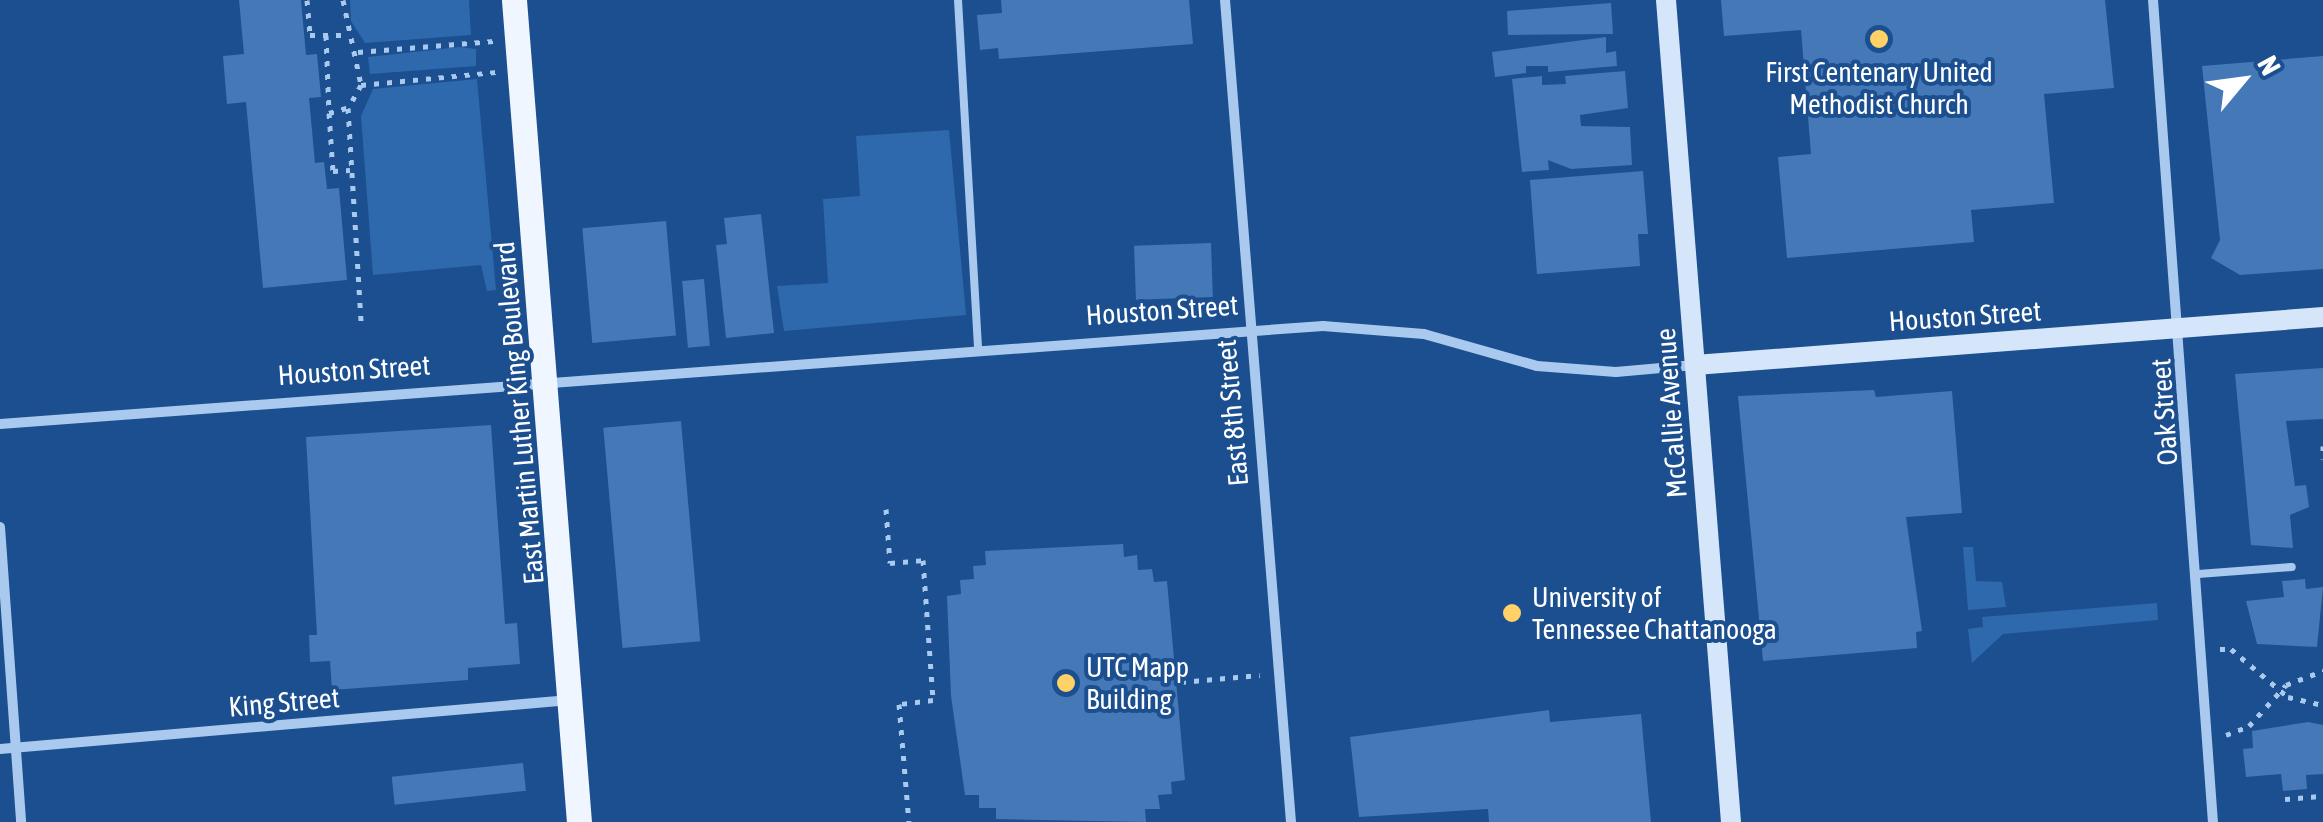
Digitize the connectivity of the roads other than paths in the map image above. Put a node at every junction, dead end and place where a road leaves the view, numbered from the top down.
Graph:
1 (514, 0) edge
2 (958, 0) edge
3 (1225, 0) edge
4 (1666, 0) edge
5 (2154, 0) edge
6 (2323, 316) edge
7 (2181, 327) junction
8 (1248, 331) junction
9 (978, 352) junction
10 (1694, 365) junction
11 (548, 383) junction
12 (0, 424) edge
13 (0, 526) edge
14 (2292, 567) dead end
15 (2198, 574) junction
16 (571, 700) junction
17 (16, 748) junction
18 (0, 749) edge
19 (21, 822) edge
20 (579, 822) edge
21 (1291, 822) edge
22 (1731, 822) edge
23 (2213, 822) edge

1 - 11 main road, East Martin Luther King Boulevard
2 - 9 lane
3 - 8 street, East 8th Street
4 - 10 main road, McCallie Avenue
5 - 7 street, Oak Street
6 - 7 main road, Houston Street
7 - 10 main road, Houston Street
7 - 15 street, Oak Street
8 - 9 street, Houston Street
8 - 10 street, Houston Street
8 - 21 street, East 8th Street
9 - 11 street, Houston Street
10 - 22 main road, McCallie Avenue
11 - 12 street, Houston Street
11 - 16 main road, East Martin Luther King Boulevard
13 - 17 street
14 - 15 lane
15 - 23 street, Oak Street
16 - 17 street, King Street
16 - 20 main road, East Martin Luther King Boulevard
17 - 18 street, King Street
17 - 19 street

